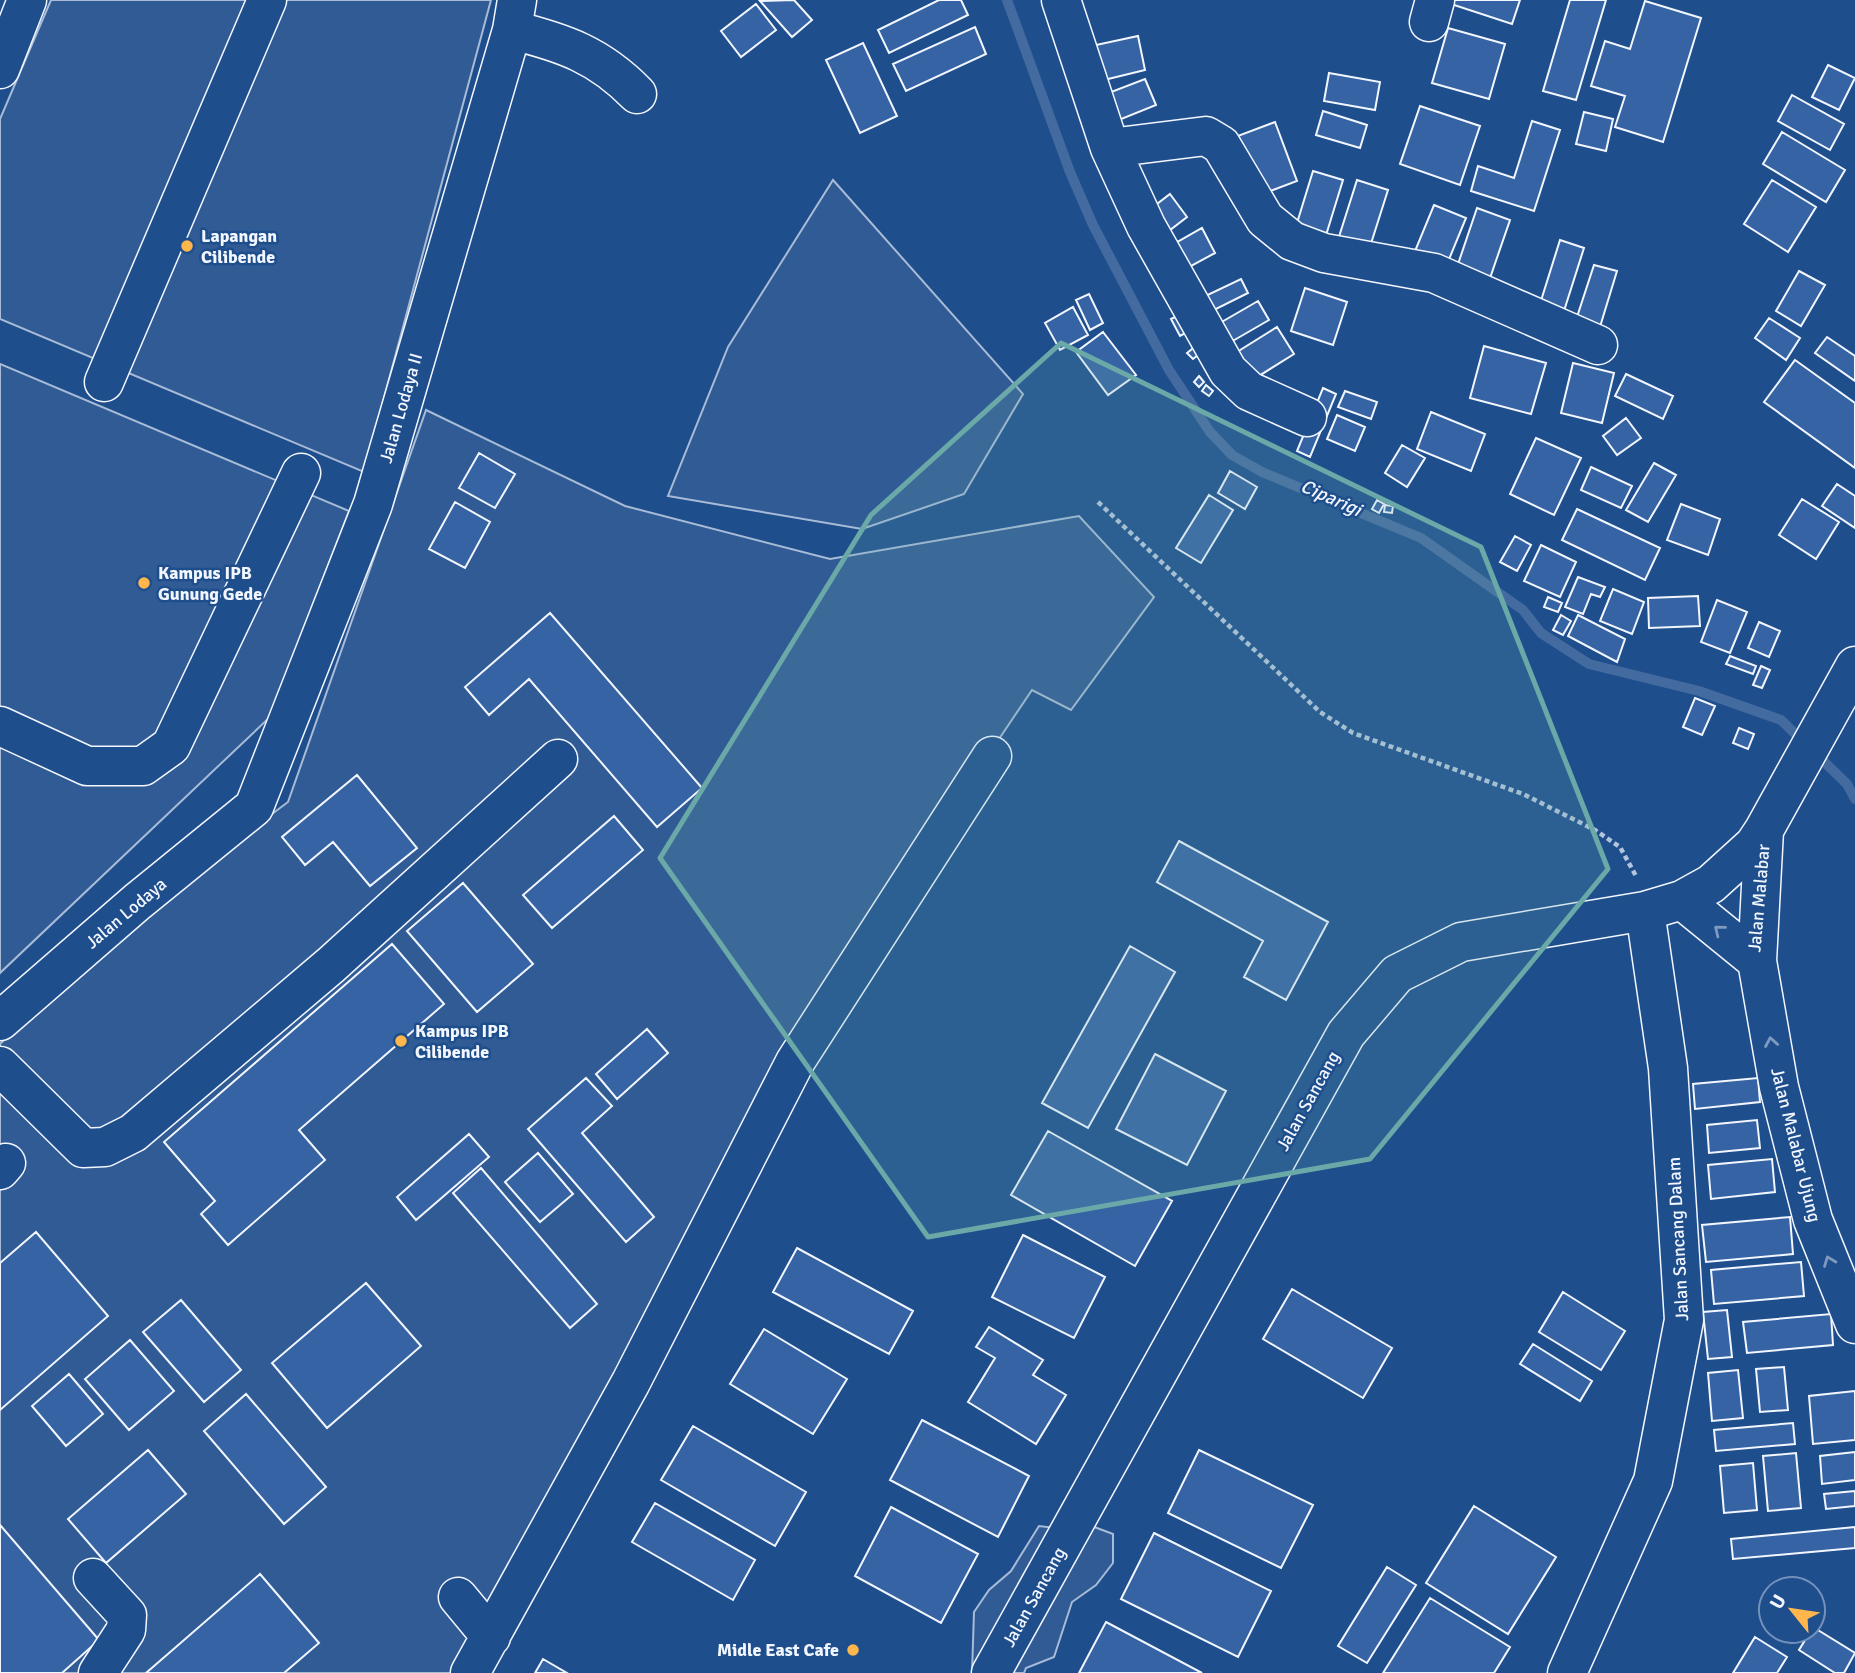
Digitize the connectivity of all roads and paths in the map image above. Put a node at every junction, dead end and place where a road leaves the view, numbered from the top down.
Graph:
1 (27, 0) edge
2 (267, 0) edge
3 (1061, 0) edge
4 (515, 15) edge
5 (0, 69) edge
6 (637, 94) dead end
7 (1110, 148) junction
8 (1598, 345) dead end
9 (104, 383) dead end
10 (1307, 417) dead end
11 (301, 473) dead end
12 (1098, 502) dead end
13 (1855, 666) edge
14 (0, 726) edge
15 (992, 756) dead end
16 (558, 759) dead end
17 (254, 807) joint
18 (1764, 830) junction
19 (1682, 900) junction
20 (1646, 911) junction
21 (1756, 961) junction
22 (0, 1021) edge
23 (0, 1066) edge
24 (1855, 1324) edge
25 (93, 1578) dead end
26 (458, 1597) dead end
27 (491, 1637) junction
28 (98, 1673) edge
29 (470, 1673) edge
30 (992, 1673) edge
31 (1567, 1673) edge

1 - 5 street
2 - 9 street
3 - 7 street
4 - 6 street
4 - 17 street, Jalan Lodaya II
7 - 8 street
7 - 10 street
11 - 14 street
12 - 20 path
13 - 18 street, Jalan Sancang
15 - 27 street
16 - 23 street
17 - 22 street, Jalan Lodaya
18 - 19 street, Jalan Sancang
18 - 21 street, Jalan Malabar
19 - 20 street, Jalan Sancang
21 -> 19 street, Jalan Malabar
20 - 30 street, Jalan Sancang
20 - 31 street, Jalan Sancang Dalam
24 -> 21 street, Jalan Malabar Ujung
25 - 28 street
26 - 27 street
27 - 29 street

